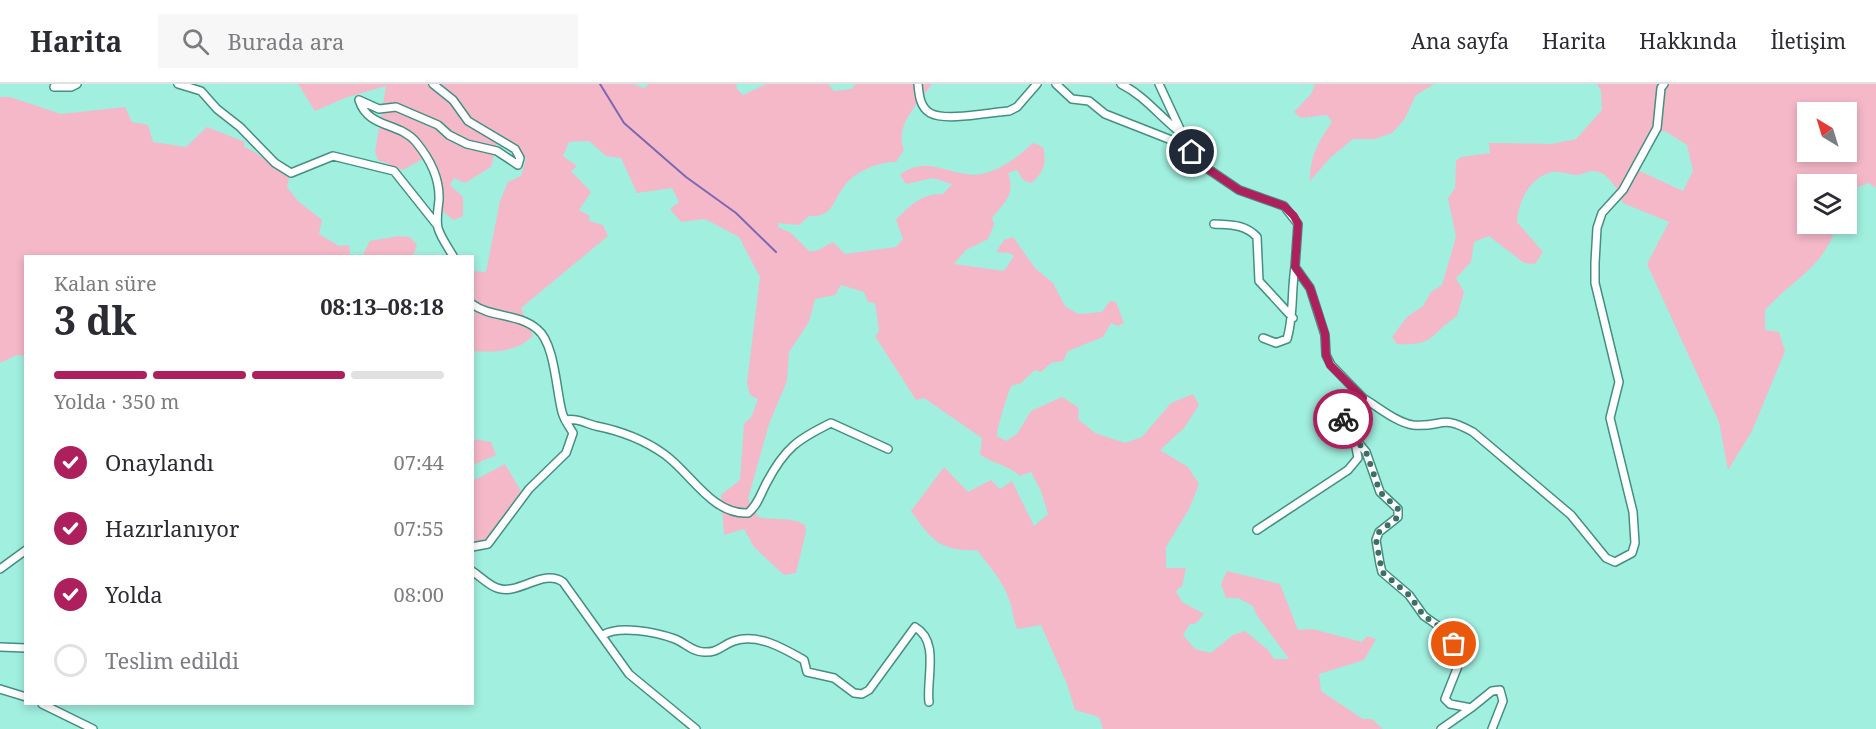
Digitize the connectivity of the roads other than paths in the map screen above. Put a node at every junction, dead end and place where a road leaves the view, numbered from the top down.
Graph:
1 (77, 84) edge
2 (178, 84) edge
3 (433, 84) edge
4 (918, 84) edge
5 (1037, 84) edge
6 (1056, 84) edge
7 (1121, 84) edge
8 (1158, 84) edge
9 (1664, 84) edge
10 (54, 87) dead end
11 (1181, 133) junction
12 (1184, 145) junction
13 (1214, 224) dead end
14 (437, 225) junction
15 (452, 255) edge
16 (1295, 267) junction
17 (474, 305) edge
18 (1293, 318) junction
19 (1263, 338) dead end
20 (1363, 398) junction
21 (565, 420) junction
22 (1354, 437) junction
23 (888, 449) dead end
24 (1257, 530) dead end
25 (474, 547) edge
26 (24, 551) edge
27 (0, 569) edge
28 (474, 572) edge
29 (603, 635) junction
30 (0, 647) edge
31 (24, 648) edge
32 (0, 689) edge
33 (24, 696) edge
34 (929, 702) dead end
35 (44, 705) edge
36 (1471, 708) junction
37 (93, 729) edge
38 (696, 729) edge
39 (1441, 729) edge
40 (1492, 729) edge

1 - 10 street
2 - 14 street
3 - 14 street
4 - 5 street
6 - 12 street
7 - 11 street
8 - 11 street
9 - 20 street
11 - 12 street
12 - 16 street
13 - 18 street
14 - 15 street
16 - 18 street
16 - 20 street
17 - 21 street
18 - 19 street
20 - 22 street
21 - 23 street
21 - 25 street
22 - 24 street
22 - 36 street
26 - 27 street
28 - 29 street
29 - 34 street
29 - 38 street
30 - 31 street
32 - 33 street
35 - 37 street
36 - 39 street
36 - 40 street

